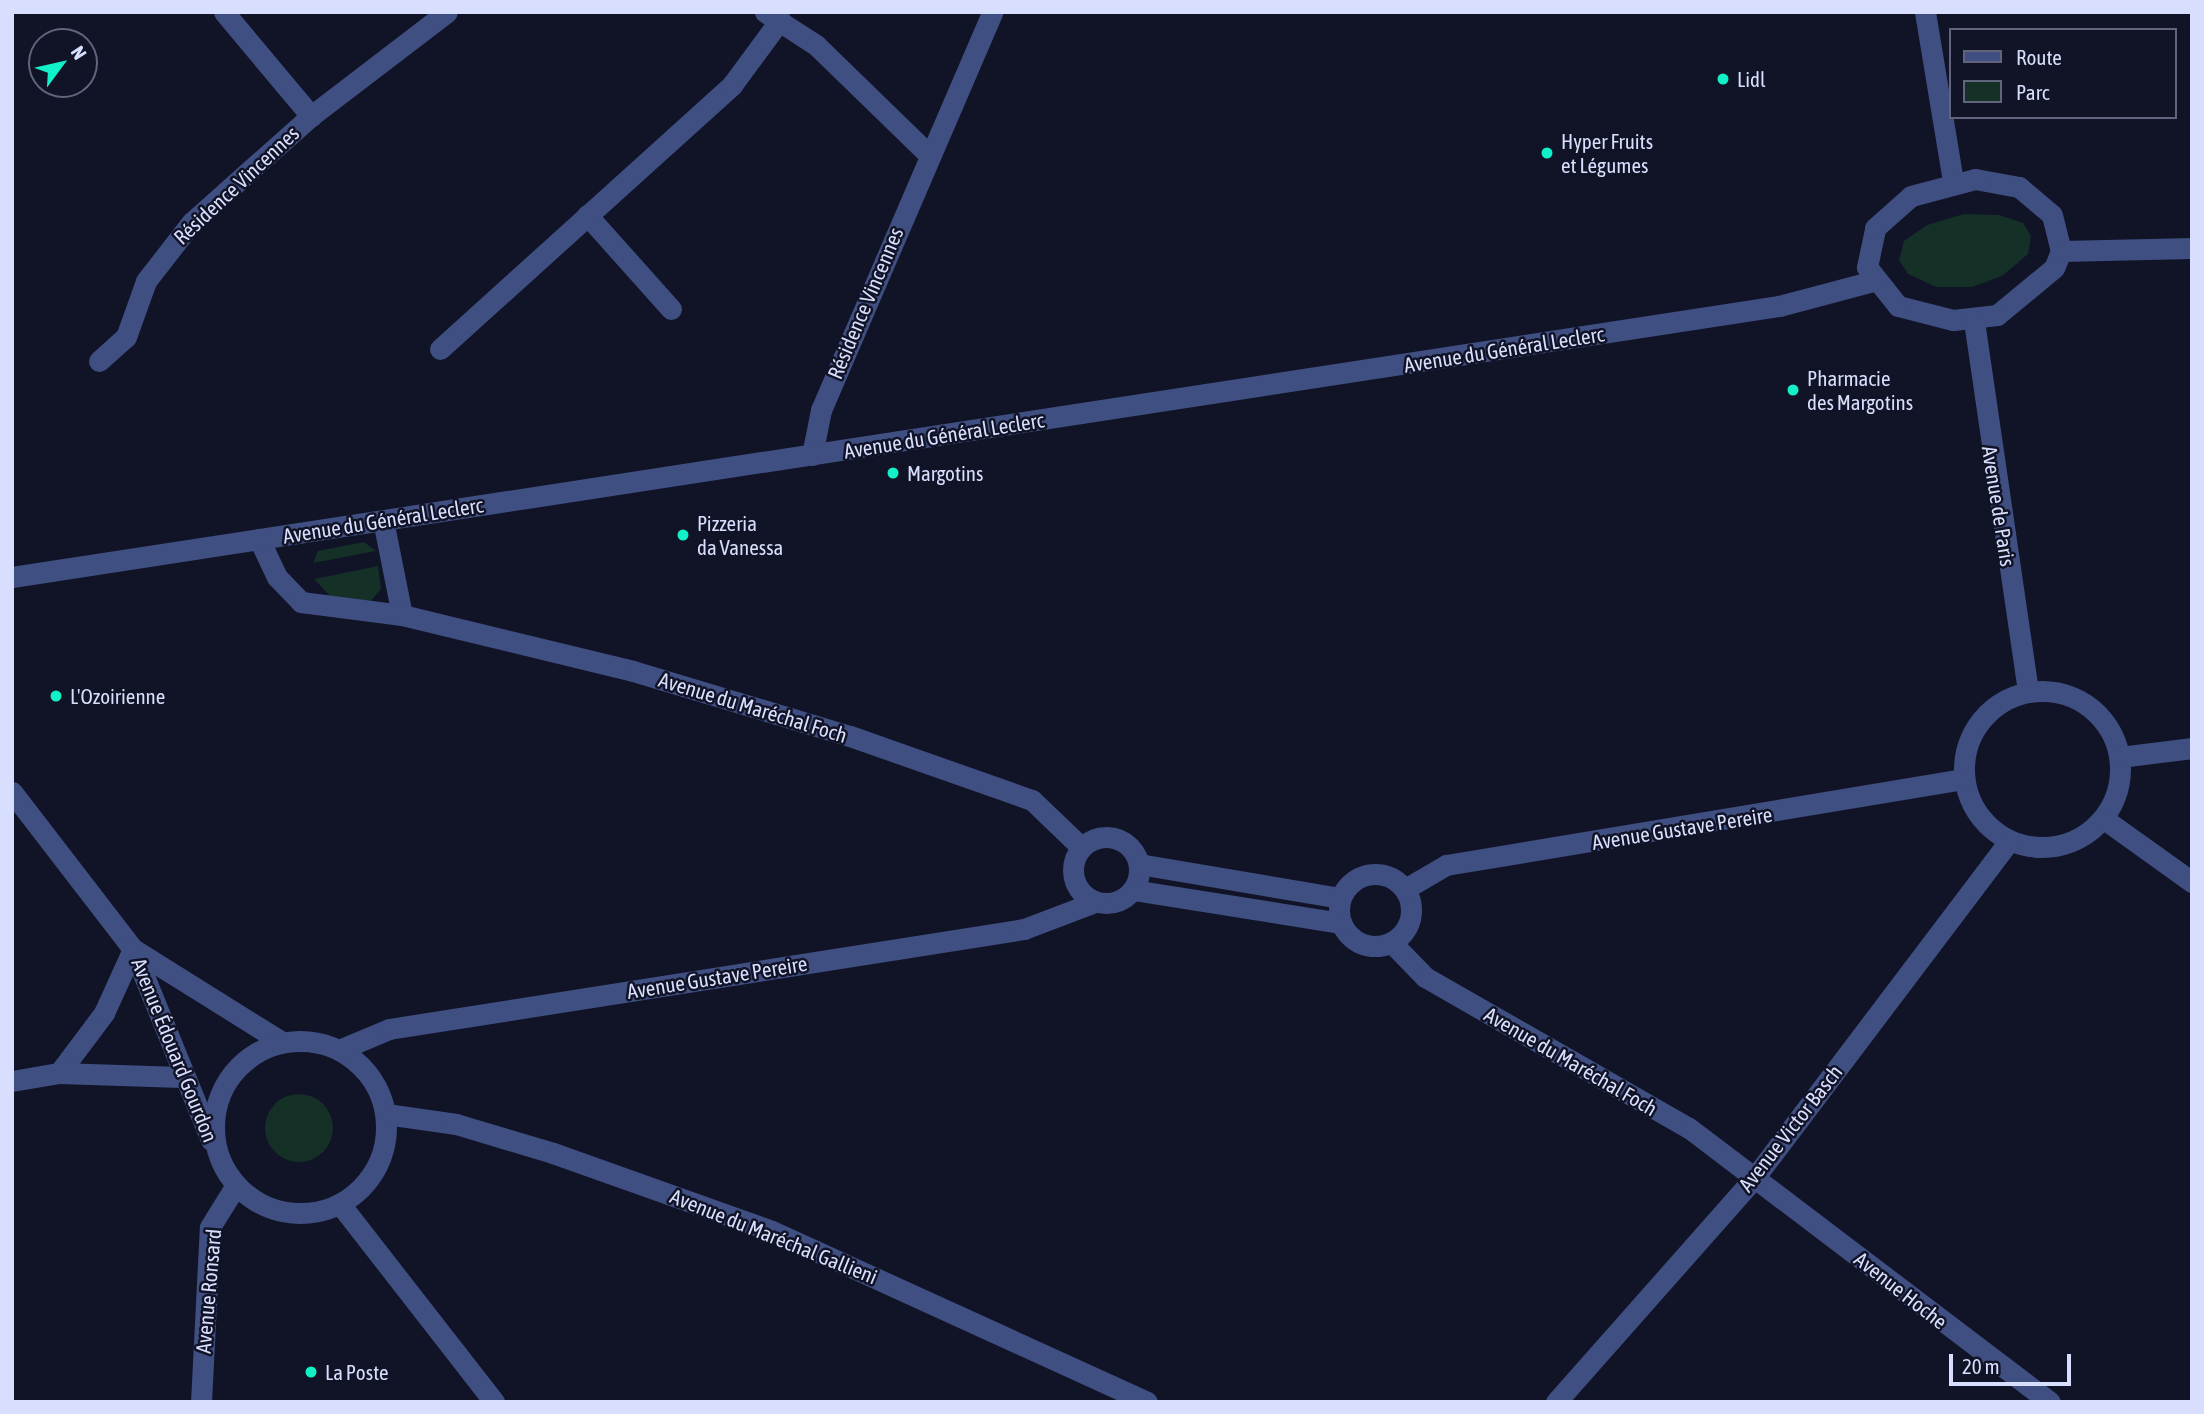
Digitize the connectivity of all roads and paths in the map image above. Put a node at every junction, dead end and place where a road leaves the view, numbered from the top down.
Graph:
1 (225, 12) edge
2 (447, 12) edge
3 (992, 12) edge
4 (1925, 12) edge
5 (773, 16) edge
6 (311, 116) junction
7 (927, 153) junction
8 (1952, 181) junction
9 (587, 215) junction
10 (2192, 248) edge
11 (2062, 251) junction
12 (1873, 281) junction
13 (671, 309) dead end
14 (1974, 321) junction
15 (440, 349) dead end
16 (99, 361) dead end
17 (812, 455) junction
18 (383, 520) junction
19 (259, 539) junction
20 (12, 576) edge
21 (402, 615) junction
22 (2028, 692) junction
23 (2192, 748) edge
24 (2120, 757) junction
25 (1964, 779) junction
26 (12, 792) edge
27 (2104, 819) junction
28 (2009, 841) junction
29 (1081, 847) junction
30 (1139, 864) junction
31 (2192, 882) edge
32 (1405, 889) junction
33 (1133, 890) junction
34 (1340, 898) junction
35 (1095, 902) junction
36 (1341, 923) junction
37 (1391, 942) junction
38 (133, 949) junction
39 (282, 1042) junction
40 (339, 1050) junction
41 (60, 1073) junction
42 (181, 1077) junction
43 (12, 1082) edge
44 (386, 1114) junction
45 (217, 1151) junction
46 (1755, 1177) junction
47 (236, 1185) junction
48 (340, 1204) junction
49 (201, 1402) edge
50 (494, 1402) edge
51 (1147, 1402) edge
52 (1556, 1402) edge
53 (2050, 1402) edge

1 - 6 street, Résidence Vincennes
2 - 6 street, Résidence Vincennes
3 - 7 street, Résidence Vincennes
4 - 8 street
5 - 7 street
5 - 9 street
6 - 16 street, Résidence Vincennes
7 - 17 street, Résidence Vincennes
8 - 11 street
8 - 12 street
9 - 13 street
9 - 15 street
10 - 11 street
11 - 14 street
12 - 14 street
12 - 17 street, Avenue du Général Leclerc
14 - 22 street, Avenue de Paris
17 - 18 street, Avenue du Général Leclerc
18 - 19 street, Avenue du Général Leclerc
18 - 21 street
19 - 20 street, Avenue du Général Leclerc
19 - 21 street, Avenue du Maréchal Foch
21 - 29 street, Avenue du Maréchal Foch
22 - 24 street
22 - 25 street
23 - 24 street
24 - 27 street
25 - 28 street
25 - 32 street, Avenue Gustave Pereire
26 - 38 street, Avenue Édouard Gourdon
27 - 28 street
27 - 31 street
28 - 46 street, Avenue Victor Basch
29 - 30 street
29 - 35 street
30 - 33 street
30 - 34 street
32 - 34 street
32 - 37 street
33 - 35 street
33 - 36 street
34 - 36 street
35 - 40 street, Avenue Gustave Pereire
36 - 37 street
37 - 46 street, Avenue du Maréchal Foch
38 - 39 street, Avenue Édouard Gourdon
38 - 41 street
38 - 42 street, Avenue Édouard Gourdon
39 - 40 street
39 - 45 street
40 - 44 street
41 - 42 street
41 - 43 street
42 - 45 street, Avenue Édouard Gourdon
44 - 48 street
44 - 51 street, Avenue du Maréchal Gallieni
45 - 47 street
46 - 52 street, Avenue Victor Basch
46 - 53 street, Avenue Hoche
47 - 48 street
47 - 49 street, Avenue Ronsard
48 - 50 street

